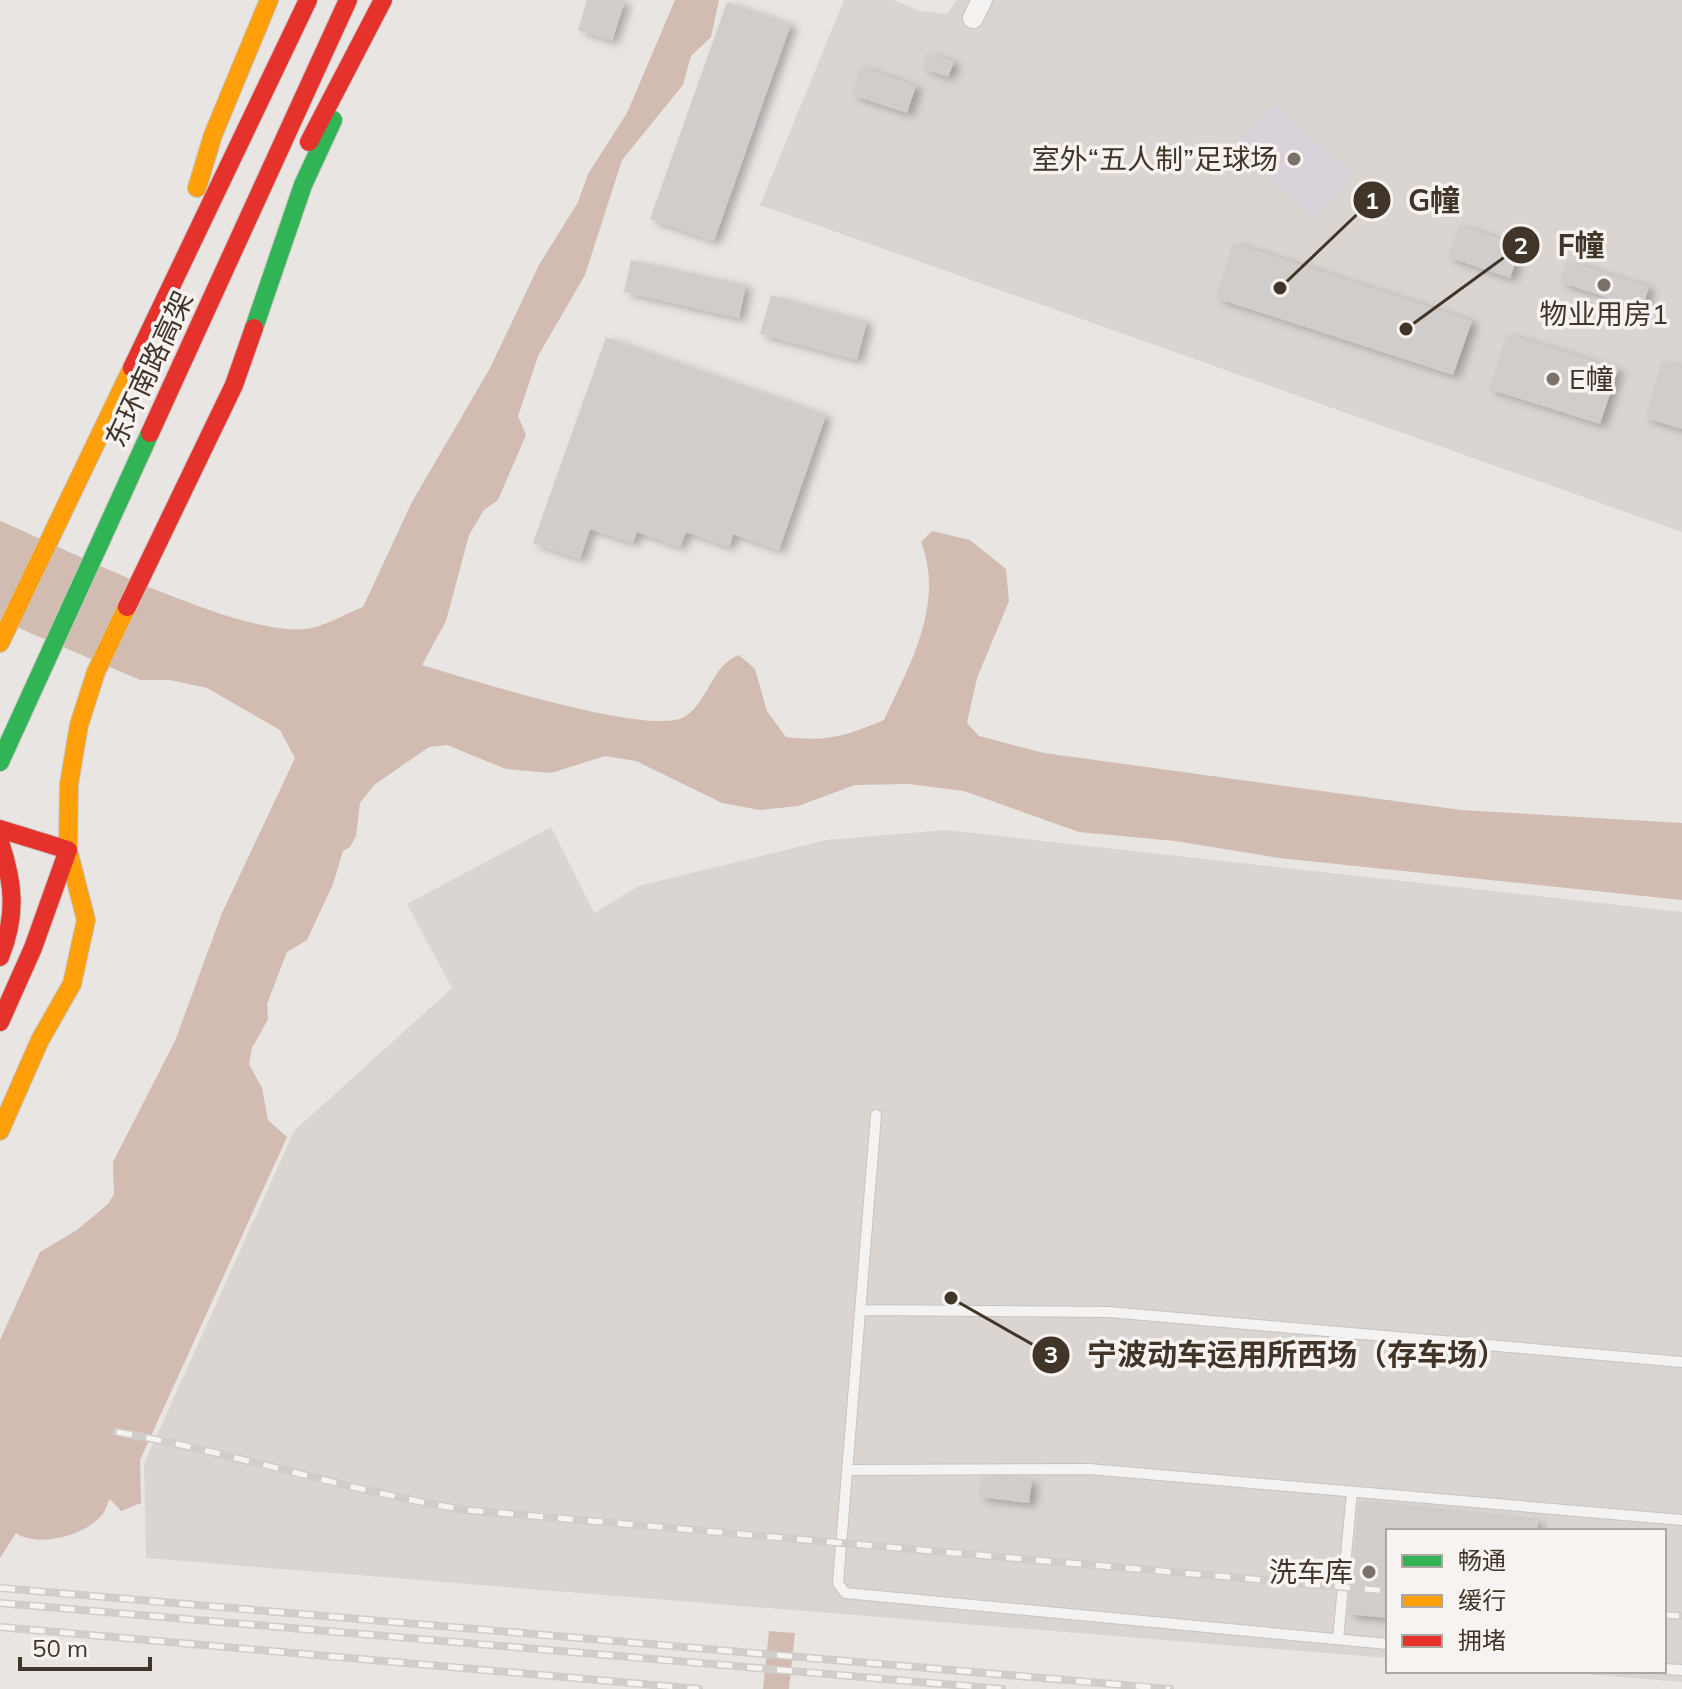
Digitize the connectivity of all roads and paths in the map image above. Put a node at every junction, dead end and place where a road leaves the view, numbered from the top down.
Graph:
1 (269, 0) edge
2 (308, 0) edge
3 (321, 0) edge
4 (348, 0) edge
5 (386, 0) edge
6 (163, 302) junction
7 (169, 392) junction
8 (0, 643) edge
9 (0, 659) edge
10 (0, 762) edge
11 (0, 829) edge
12 (0, 842) edge
13 (68, 850) junction
14 (0, 957) edge
15 (0, 1022) edge
16 (876, 1115) dead end
17 (0, 1131) edge
18 (861, 1310) junction
19 (1682, 1362) edge
20 (848, 1470) junction
21 (1352, 1492) junction
22 (1682, 1520) edge
23 (1338, 1639) junction
24 (1386, 1644) edge

1 - 6 main road
2 - 6 main road, 东环南路高架
3 - 9 main road
4 - 7 main road, 东环南路高架
5 - 7 main road
5 - 13 main road
6 - 8 main road, 东环南路高架
7 - 10 main road, 东环南路高架
11 - 13 main road
12 - 14 main road
13 - 15 main road
13 - 17 main road
16 - 18 lane
18 - 19 lane
18 - 20 lane
20 - 21 lane
20 - 23 lane
21 - 22 lane
21 - 23 lane
23 - 24 lane

